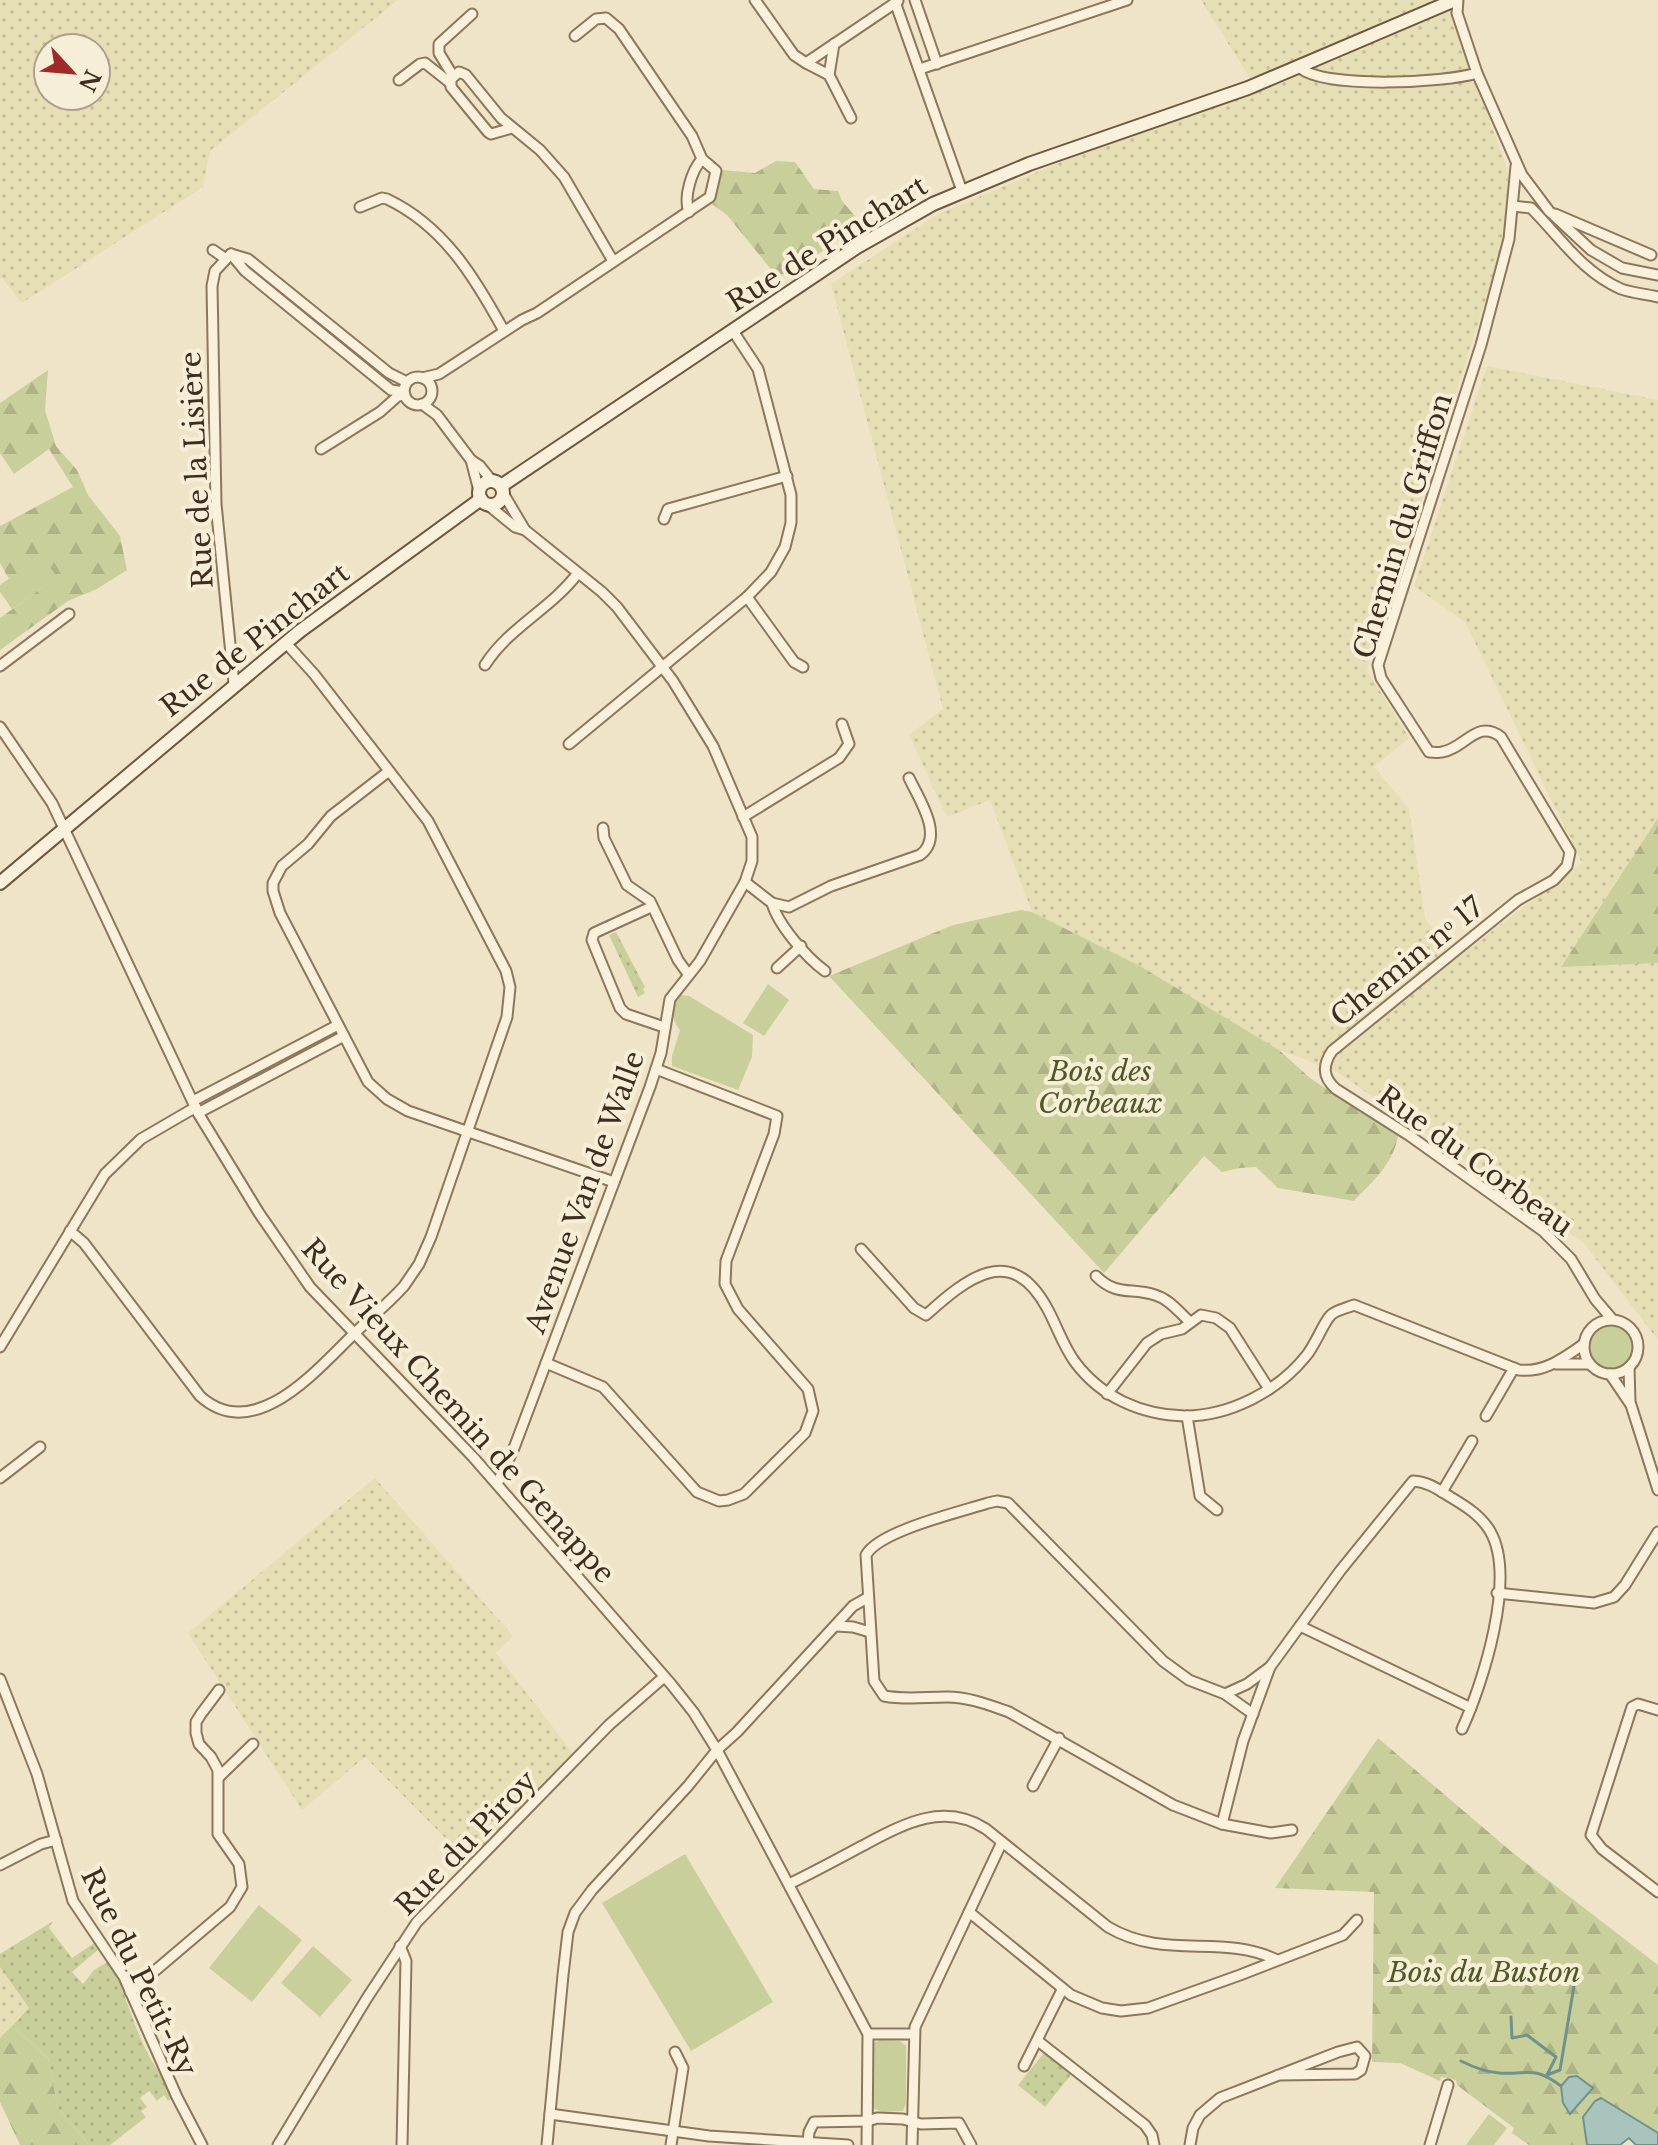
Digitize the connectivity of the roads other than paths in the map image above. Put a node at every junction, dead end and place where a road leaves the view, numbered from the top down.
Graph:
1 (755, 0) edge
2 (915, 0) edge
3 (1127, 0) edge
4 (1457, 0) edge
5 (897, 1) edge
6 (1099, 4) edge
7 (472, 14) dead end
8 (575, 36) dead end
9 (834, 44) junction
10 (806, 63) junction
11 (937, 64) junction
12 (1300, 68) junction
13 (920, 69) junction
14 (1477, 73) junction
15 (829, 75) junction
16 (451, 79) junction
17 (399, 80) dead end
18 (851, 118) dead end
19 (512, 128) junction
20 (702, 159) junction
21 (1516, 166) junction
22 (962, 191) junction
23 (1513, 206) junction
24 (360, 207) dead end
25 (1549, 211) junction
26 (689, 212) junction
27 (213, 250) dead end
28 (1651, 255) dead end
29 (229, 256) junction
30 (613, 261) junction
31 (1658, 275) edge
32 (1658, 297) edge
33 (504, 331) junction
34 (733, 331) junction
35 (439, 374) junction
36 (422, 378) junction
37 (391, 390) junction
38 (406, 392) junction
39 (428, 396) junction
40 (388, 406) junction
41 (321, 449) dead end
42 (471, 460) junction
43 (787, 476) junction
44 (499, 487) junction
45 (483, 498) junction
46 (664, 519) dead end
47 (525, 530) junction
48 (578, 573) junction
49 (747, 597) junction
50 (69, 614) dead end
51 (285, 642) junction
52 (485, 665) dead end
53 (0, 666) edge
54 (661, 667) junction
55 (803, 667) dead end
56 (234, 684) junction
57 (842, 724) dead end
58 (2, 733) edge
59 (569, 744) dead end
60 (389, 771) junction
61 (909, 778) dead end
62 (743, 817) junction
63 (64, 827) junction
64 (603, 828) dead end
65 (745, 882) junction
66 (0, 883) edge
67 (1524, 897) joint
68 (772, 903) junction
69 (651, 907) junction
70 (801, 946) junction
71 (777, 968) dead end
72 (825, 971) dead end
73 (688, 974) junction
74 (338, 1025) junction
75 (664, 1027) junction
76 (344, 1036) junction
77 (264, 1064) junction
78 (1325, 1066) joint
79 (656, 1069) junction
80 (269, 1076) junction
81 (196, 1107) junction
82 (468, 1130) junction
83 (614, 1182) junction
84 (70, 1231) junction
85 (861, 1249) dead end
86 (1096, 1276) dead end
87 (1595, 1299) junction
88 (1612, 1319) junction
89 (1190, 1322) junction
90 (1595, 1324) junction
91 (355, 1332) junction
92 (1584, 1344) junction
93 (0, 1347) edge
94 (546, 1363) junction
95 (1556, 1364) junction
96 (1589, 1364) junction
97 (1629, 1367) junction
98 (1514, 1368) junction
99 (1610, 1374) junction
100 (1269, 1389) junction
101 (1107, 1394) junction
102 (1631, 1405) junction
103 (1187, 1416) junction
104 (1486, 1416) dead end
105 (1472, 1441) dead end
106 (40, 1447) dead end
107 (0, 1478) edge
108 (497, 1484) junction
109 (1658, 1490) edge
110 (1442, 1492) junction
111 (1217, 1510) dead end
112 (1658, 1532) edge
113 (1497, 1593) junction
114 (867, 1598) junction
115 (836, 1626) junction
116 (1300, 1626) junction
117 (870, 1632) junction
118 (1270, 1667) junction
119 (664, 1677) junction
120 (0, 1679) edge
121 (219, 1690) dead end
122 (1225, 1694) junction
123 (1471, 1708) junction
124 (1658, 1710) edge
125 (1253, 1714) junction
126 (1462, 1729) dead end
127 (1059, 1738) junction
128 (253, 1744) dead end
129 (717, 1750) junction
130 (219, 1777) junction
131 (1033, 1786) dead end
132 (1222, 1824) junction
133 (1292, 1830) dead end
134 (56, 1840) junction
135 (1002, 1842) junction
136 (0, 1865) edge
137 (789, 1884) junction
138 (1658, 1892) edge
139 (969, 1912) junction
140 (1357, 1920) dead end
141 (400, 1946) junction
142 (1277, 1960) junction
143 (1062, 1990) junction
144 (130, 1992) junction
145 (868, 2034) junction
146 (913, 2034) junction
147 (1038, 2041) junction
148 (675, 2052) dead end
149 (1024, 2066) dead end
150 (1278, 2075) junction
151 (1448, 2085) dead end
152 (550, 2114) junction
153 (868, 2121) junction
154 (914, 2123) junction
155 (672, 2132) junction
156 (808, 2142) junction
157 (785, 2143) edge
158 (202, 2145) edge
159 (278, 2145) edge
160 (402, 2145) edge
161 (547, 2145) edge
162 (671, 2145) edge
163 (848, 2145) edge
164 (867, 2145) edge
165 (912, 2145) edge
166 (971, 2145) edge
167 (1154, 2145) edge
168 (1190, 2145) edge
169 (1430, 2145) edge

1 - 10 street
2 - 11 street
3 - 6 street
4 - 12 main road, Rue de Pinchart
4 - 14 street
5 - 9 street
5 - 13 street
6 - 11 street
7 - 16 street
8 - 20 street
9 - 10 street
9 - 15 street
10 - 15 street
11 - 13 street
12 - 14 street
12 - 22 main road, Rue de Pinchart
13 - 22 street
14 - 21 street
15 - 18 street
16 - 17 street
16 - 19 street
16 - 19 street
19 - 30 street
20 - 26 street
20 - 26 street
21 - 23 street, Chemin du Griffon
21 - 25 street
22 - 34 main road, Rue de Pinchart
23 - 32 street
23 - 67 street, Chemin du Griffon
24 - 33 street
25 - 28 street
25 - 31 street
26 - 30 street
27 - 29 street
29 - 37 street
29 - 38 street
29 - 56 street, Rue de la Lisière
30 - 33 street
33 - 35 street
34 - 43 street
34 - 44 main road, Rue de Pinchart
35 - 36 street
35 - 39 street
36 - 38 street
36 - 39 street
37 - 38 street
37 - 40 street
38 - 39 street
38 - 40 street
39 - 42 street
40 - 41 street
42 - 44 street, Avenue Van de Walle
42 - 45 street
43 - 46 street
43 - 49 street
44 - 45 main road
44 - 45 main road
44 - 47 street, Avenue Van de Walle
45 - 47 street, Avenue Van de Walle
45 - 51 main road, Rue de Pinchart
47 - 48 street, Avenue Van de Walle
48 - 52 street
48 - 54 street, Avenue Van de Walle
49 - 54 street
49 - 55 street
50 - 53 street
51 - 56 main road, Rue de Pinchart
51 - 60 street
54 - 59 street
54 - 62 street, Avenue Van de Walle
56 - 63 main road, Rue de Pinchart
57 - 62 street
58 - 63 street, Rue Vieux Chemin de Genappe
60 - 74 street
60 - 82 street
61 - 68 street
62 - 65 street, Avenue Van de Walle
63 - 66 main road, Rue de Pinchart
63 - 81 street, Rue Vieux Chemin de Genappe
64 - 69 street
65 - 68 street
65 - 73 street, Avenue Van de Walle
67 - 78 street, Chemin nᵒ 17
68 - 70 street
69 - 73 street
69 - 75 street
70 - 71 street
70 - 72 street
73 - 75 street, Avenue Van de Walle
74 - 76 street
74 - 77 street
75 - 79 street, Avenue Van de Walle
76 - 80 street
76 - 82 street
77 - 80 street
77 - 81 street
78 - 87 street, Rue du Corbeau
79 - 83 street, Avenue Van de Walle
79 - 94 street
80 - 81 street
81 - 84 street
81 - 91 street, Rue Vieux Chemin de Genappe
82 - 83 street
82 - 91 street
83 - 94 street, Avenue Van de Walle
84 - 91 street
84 - 93 street
85 - 101 street
86 - 89 street
87 - 88 street, Rue du Corbeau
87 - 90 street
88 - 90 street
88 - 97 street, Rue du Corbeau
89 - 100 street
89 - 101 street
90 - 92 street
91 - 108 street, Rue Vieux Chemin de Genappe
92 - 95 street
92 - 96 street
94 - 108 street, Avenue Van de Walle
95 - 96 street
95 - 98 street
96 - 99 street
97 - 99 street
97 - 102 street, Rue du Corbeau
98 - 100 street
98 - 104 street
99 - 102 street, Rue du Corbeau
100 - 103 street
101 - 103 street
102 - 109 street, Rue du Corbeau
103 - 111 street
105 - 110 street
106 - 107 street
108 - 119 street, Rue Vieux Chemin de Genappe
110 - 113 street
110 - 116 street
112 - 113 street
113 - 123 street
114 - 115 street
114 - 117 street
114 - 122 street
115 - 117 street
115 - 129 street
116 - 118 street
116 - 123 street
117 - 127 street
118 - 122 street
118 - 125 street
119 - 129 street, Rue Vieux Chemin de Genappe
119 - 141 street, Rue du Piroy
120 - 134 street, Rue du Petit-Ry
121 - 130 street
122 - 125 street
123 - 126 street
124 - 138 street
125 - 132 street
127 - 131 street
127 - 132 street
128 - 130 street
129 - 137 street, Rue Vieux Chemin de Genappe
129 - 152 street
130 - 144 street
132 - 133 street
134 - 136 street
134 - 144 street, Rue du Petit-Ry
135 - 137 street
135 - 139 street
135 - 142 street
137 - 145 street, Rue Vieux Chemin de Genappe
139 - 143 street
139 - 146 street
140 - 142 street
141 - 159 street, Rue du Piroy
141 - 160 street
142 - 143 street
143 - 147 street
144 - 158 street, Rue du Petit-Ry
145 - 146 street
145 - 153 street
146 - 154 street
147 - 149 street
147 - 167 street
148 - 155 street
150 - 150 street
150 - 168 street
151 - 169 street
152 - 155 street
152 - 161 street
153 - 154 street
153 - 156 street
153 - 164 street
154 - 165 street
154 - 166 street
155 - 157 street
155 - 162 street
156 - 157 street
156 - 163 street

